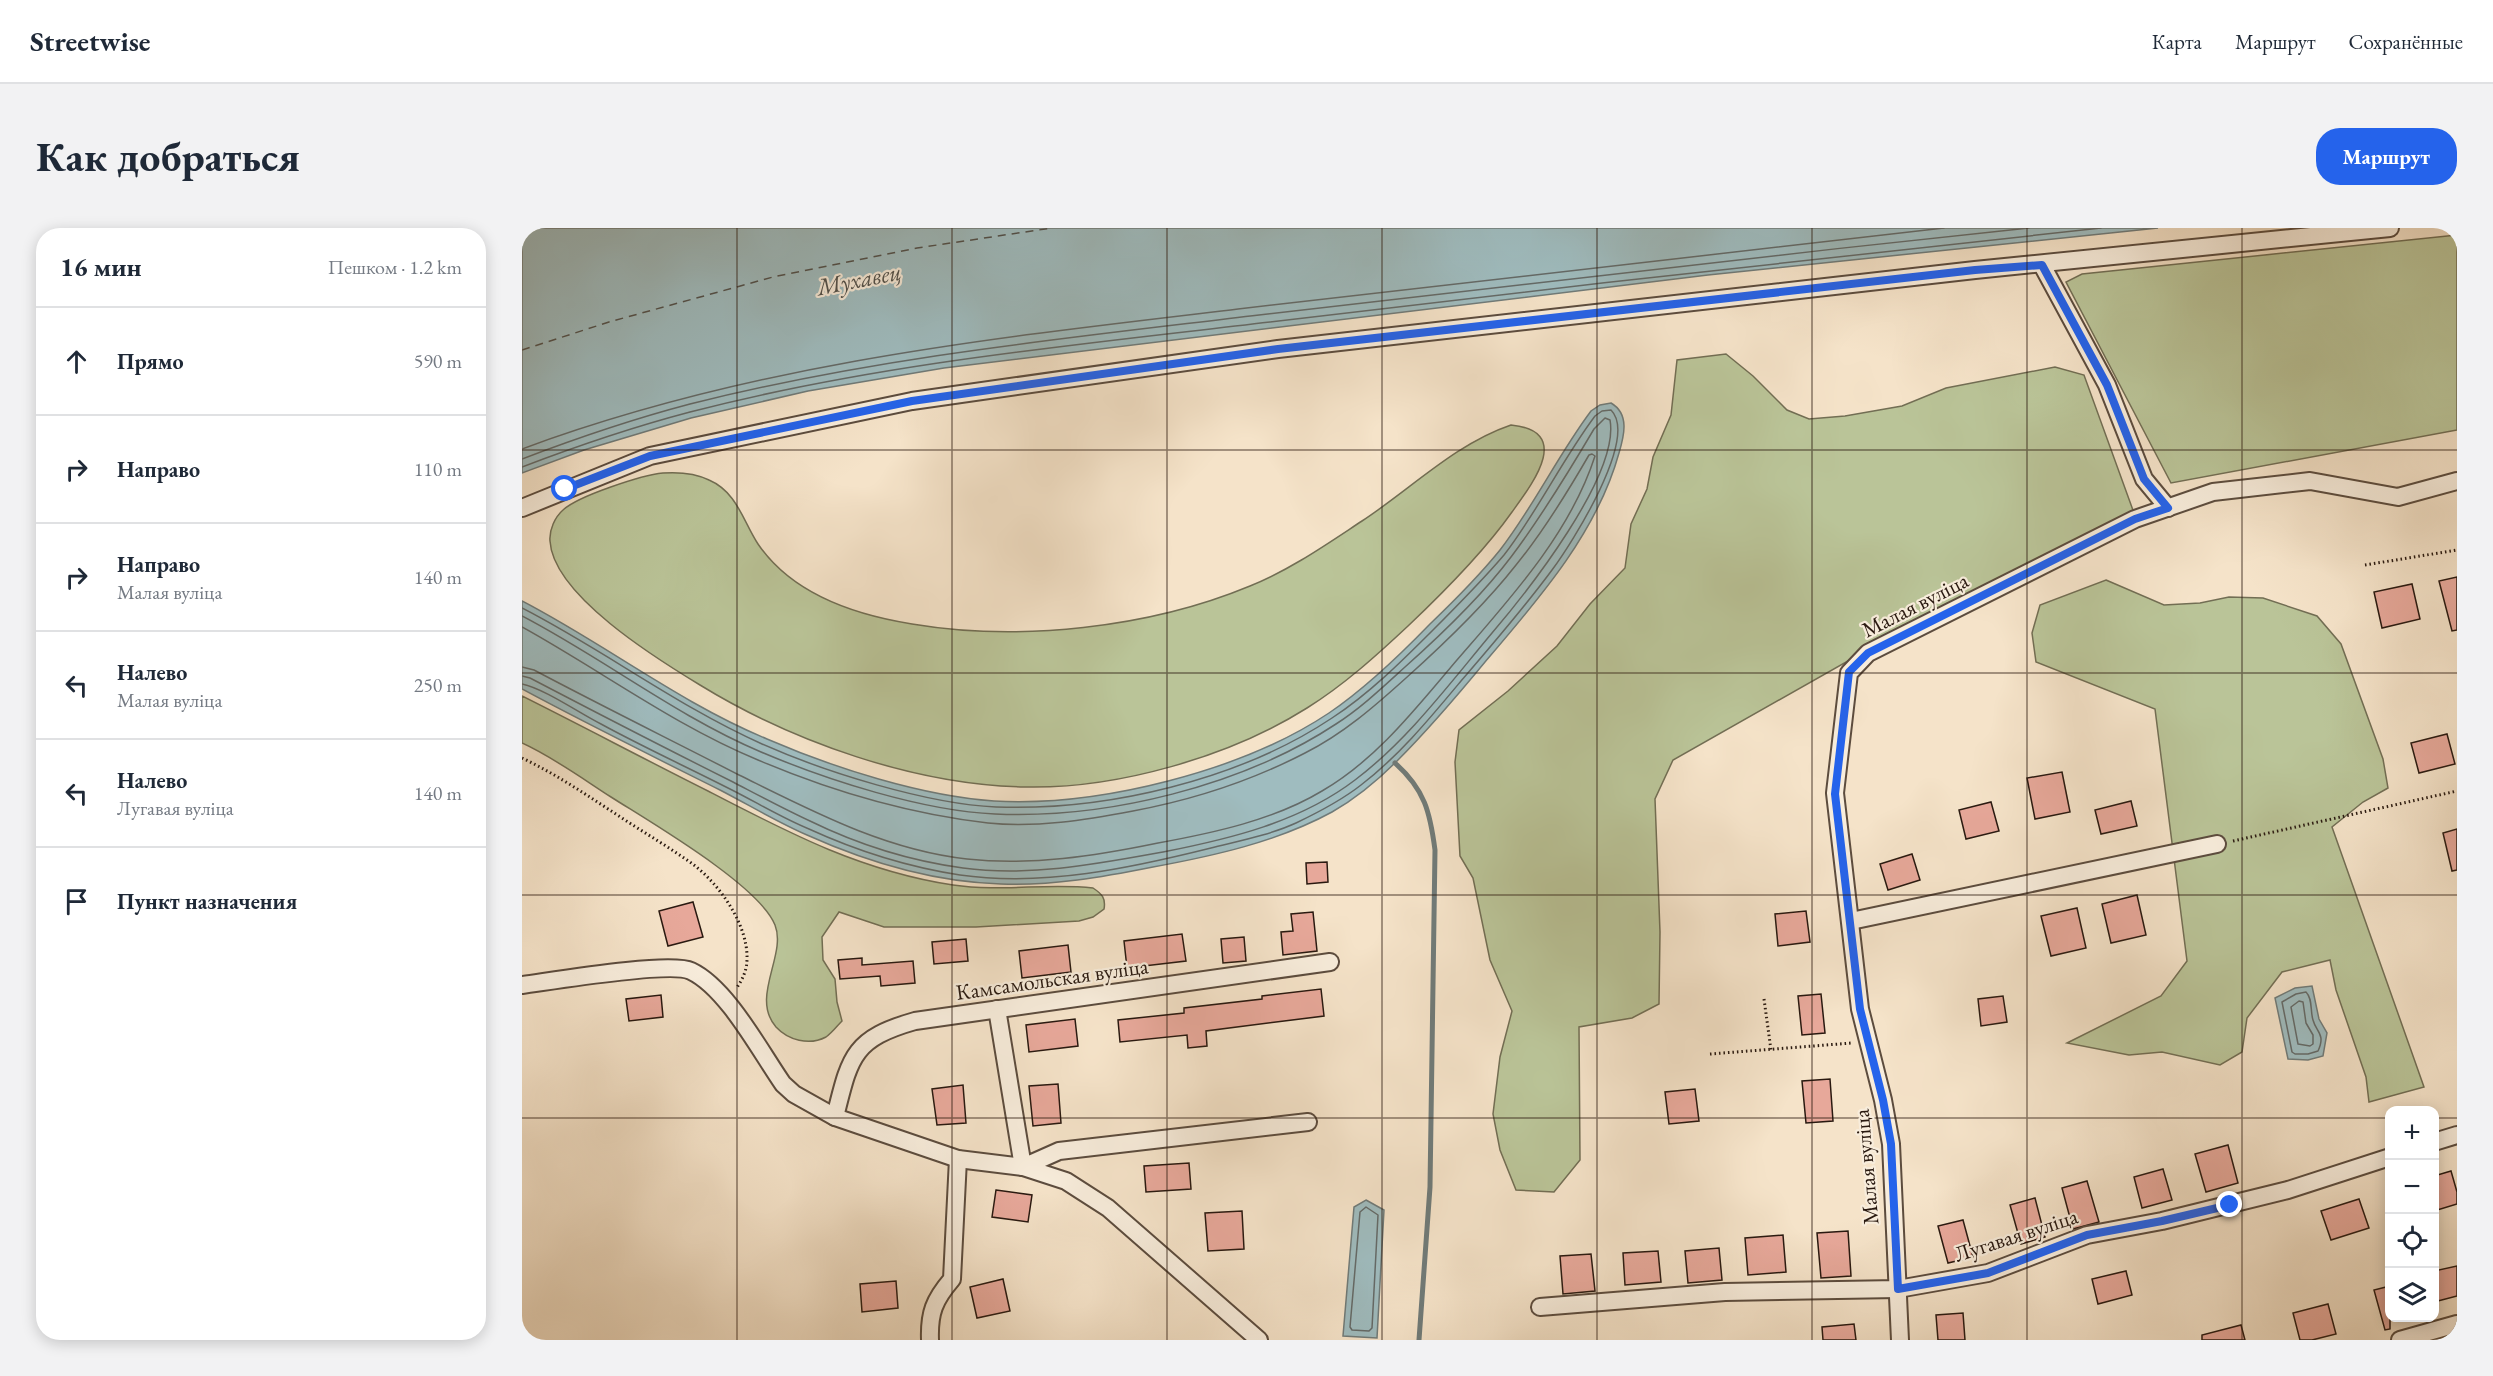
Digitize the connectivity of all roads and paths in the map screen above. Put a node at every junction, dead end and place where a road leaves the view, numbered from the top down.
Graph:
1 (2390, 228) edge
2 (2042, 265) junction
3 (2457, 481) edge
4 (522, 508) edge
5 (2168, 508) junction
6 (2457, 550) edge
7 (2365, 565) dead end
8 (522, 758) edge
9 (2457, 791) edge
10 (2217, 844) joint
11 (1851, 921) junction
12 (1330, 962) dead end
13 (522, 985) edge
14 (726, 999) junction
15 (1764, 999) dead end
16 (997, 1009) junction
17 (1868, 1042) junction
18 (1771, 1050) junction
19 (1710, 1054) dead end
20 (834, 1117) junction
21 (1308, 1122) dead end
22 (2457, 1135) edge
23 (2439, 1140) edge
24 (958, 1159) junction
25 (2385, 1159) edge
26 (1023, 1167) junction
27 (1898, 1289) junction
28 (1540, 1307) dead end
29 (2457, 1324) edge
30 (930, 1340) edge
31 (1259, 1340) edge
32 (1900, 1340) edge
33 (2400, 1340) edge

1 - 2 street
2 - 4 street
2 - 5 street
3 - 5 street, Малая вуліца
5 - 11 street, Малая вуліца
6 - 7 path
8 - 14 path
9 - 10 path
10 - 11 street
11 - 17 street, Малая вуліца
12 - 16 street, Камсамольская вуліца
13 - 14 street
14 - 20 street
15 - 18 path
16 - 20 street, Камсамольская вуліца
16 - 26 street
17 - 18 path
17 - 27 street, Малая вуліца
18 - 19 path
20 - 24 street
21 - 26 street
22 - 23 street
24 - 26 street
24 - 30 street
25 - 27 street, Лугавая вуліца
26 - 31 street
27 - 28 street, Лугавая вуліца
27 - 32 street, Малая вуліца
29 - 33 street

